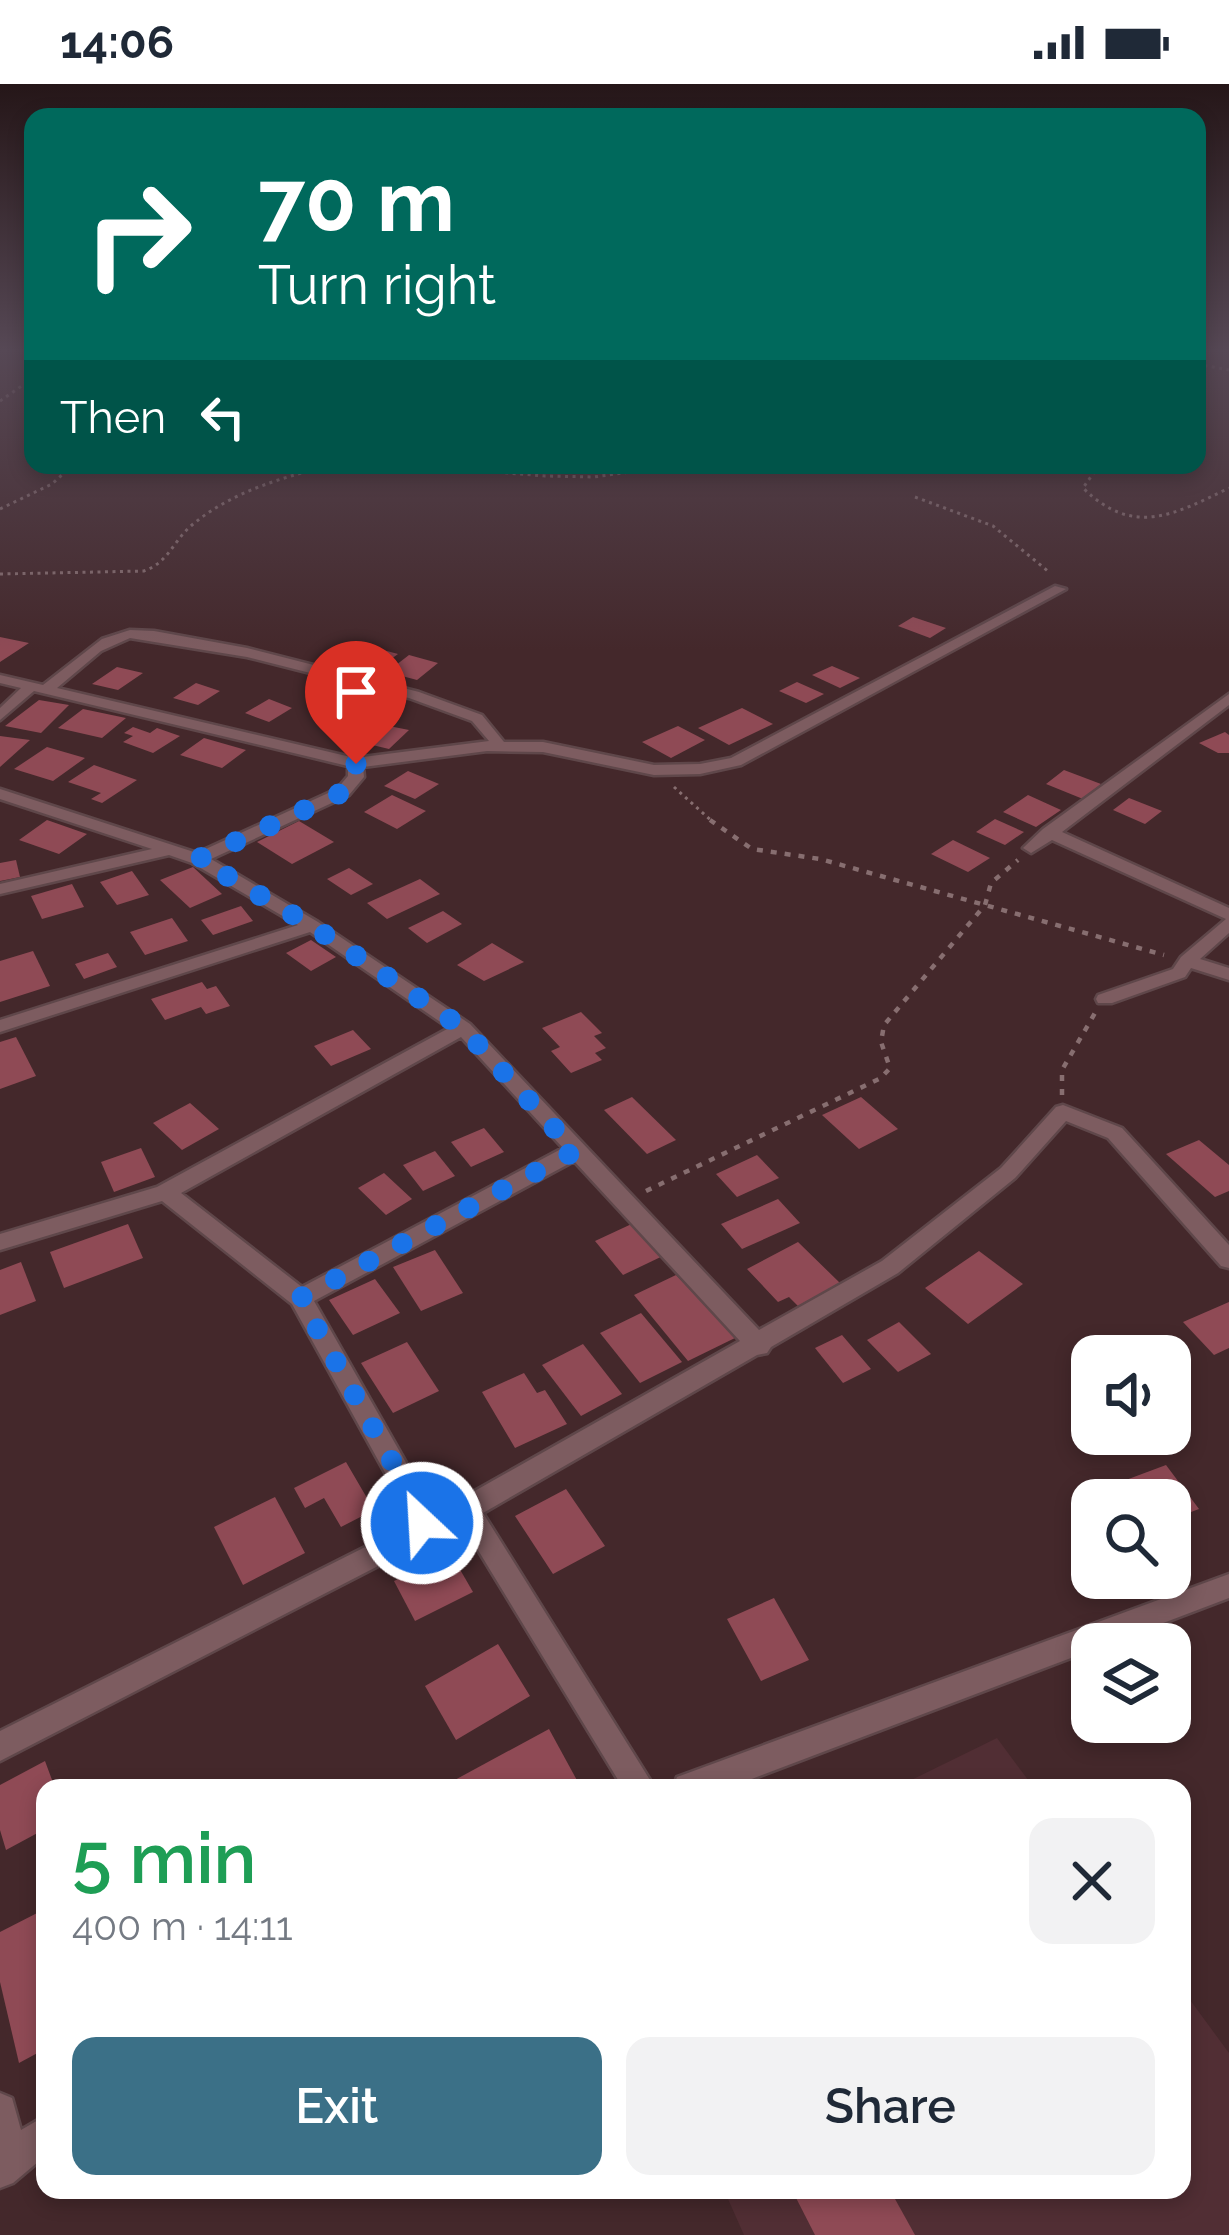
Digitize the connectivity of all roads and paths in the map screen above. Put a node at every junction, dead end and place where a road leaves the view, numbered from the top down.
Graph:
1 (63, 474) edge
2 (291, 474) edge
3 (548, 474) edge
4 (615, 474) edge
5 (1093, 474) edge
6 (1229, 488) edge
7 (915, 497) dead end
8 (0, 509) edge
9 (0, 574) edge
10 (1060, 589) joint
11 (0, 680) edge
12 (39, 688) junction
13 (1229, 698) edge
14 (0, 716) edge
15 (498, 747) junction
16 (356, 764) junction
17 (654, 770) junction
18 (0, 794) edge
19 (1049, 832) junction
20 (1031, 848) joint
21 (167, 851) junction
22 (198, 859) junction
23 (0, 889) edge
24 (985, 904) junction
25 (1229, 915) edge
26 (1229, 924) edge
27 (312, 926) junction
28 (1187, 961) junction
29 (1229, 974) edge
30 (1106, 999) joint
31 (0, 1026) edge
32 (463, 1028) junction
33 (1063, 1112) junction
34 (575, 1151) junction
35 (166, 1192) junction
36 (627, 1201) junction
37 (0, 1242) edge
38 (1229, 1260) edge
39 (300, 1298) junction
40 (759, 1346) junction
41 (1229, 1586) edge
42 (0, 1746) edge
43 (634, 1779) edge
44 (712, 1779) edge
45 (0, 2110) edge
46 (36, 2140) edge
47 (4, 2165) edge

1 - 8 path
2 - 9 path
3 - 4 path
5 - 6 path
7 - 10 path
10 - 17 street
11 - 12 street
12 - 14 street
12 - 15 street
12 - 16 street
13 - 19 street
15 - 16 street
15 - 17 street
16 - 22 street
17 - 24 path
18 - 21 street
19 - 20 street
19 - 25 street
20 - 24 path
21 - 22 street
21 - 23 street
22 - 27 street
24 - 28 path
24 - 36 path
26 - 28 street
27 - 31 street
27 - 32 street
28 - 29 street
28 - 30 street
30 - 33 path
32 - 34 street
32 - 35 street
33 - 38 street
33 - 40 street
34 - 36 street
34 - 39 street
35 - 37 street
35 - 39 street
36 - 40 street
39 - 42 street
40 - 43 street
41 - 44 street
45 - 47 street
46 - 47 street

